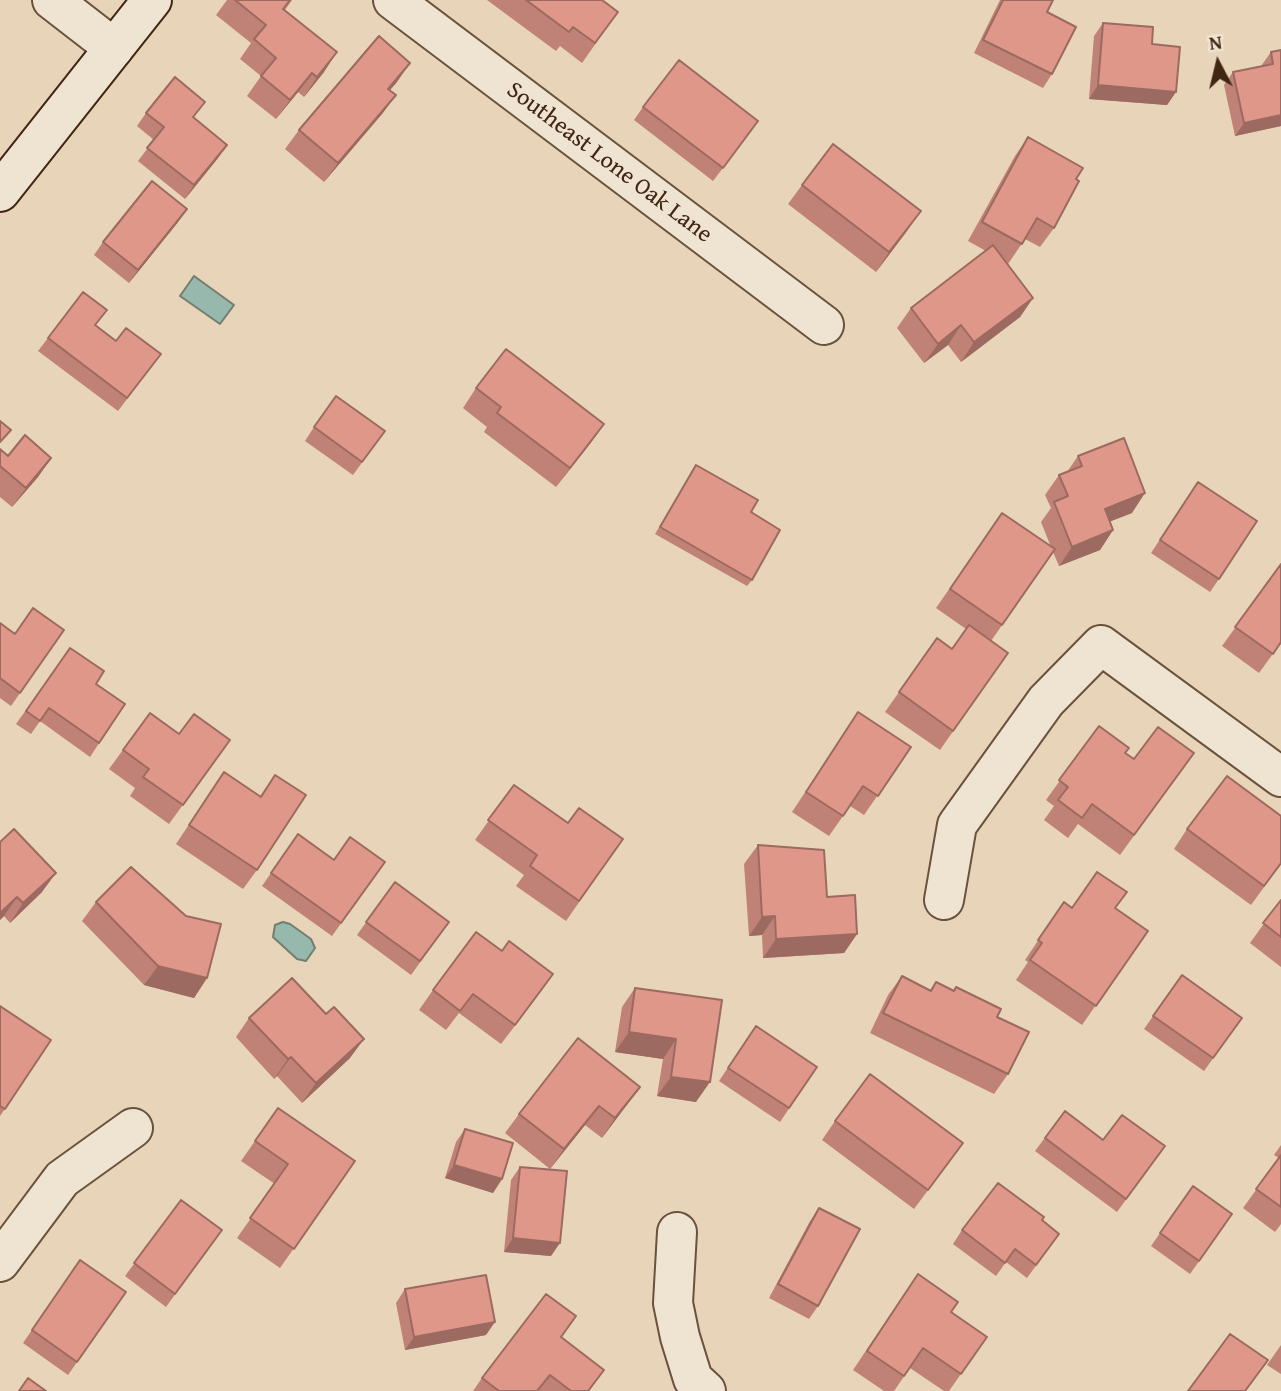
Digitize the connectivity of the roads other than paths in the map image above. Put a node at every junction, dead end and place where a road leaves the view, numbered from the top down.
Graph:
1 (52, 0) edge
2 (152, 0) edge
3 (393, 0) edge
4 (114, 48) junction
5 (0, 192) edge
6 (824, 325) dead end
7 (1281, 777) edge
8 (944, 900) dead end
9 (133, 1128) dead end
10 (677, 1232) dead end
11 (0, 1262) edge
12 (706, 1391) edge

1 - 4 street
2 - 4 street
3 - 6 street, Southeast Lone Oak Lane
4 - 5 street
7 - 8 street
9 - 11 street
10 - 12 street

